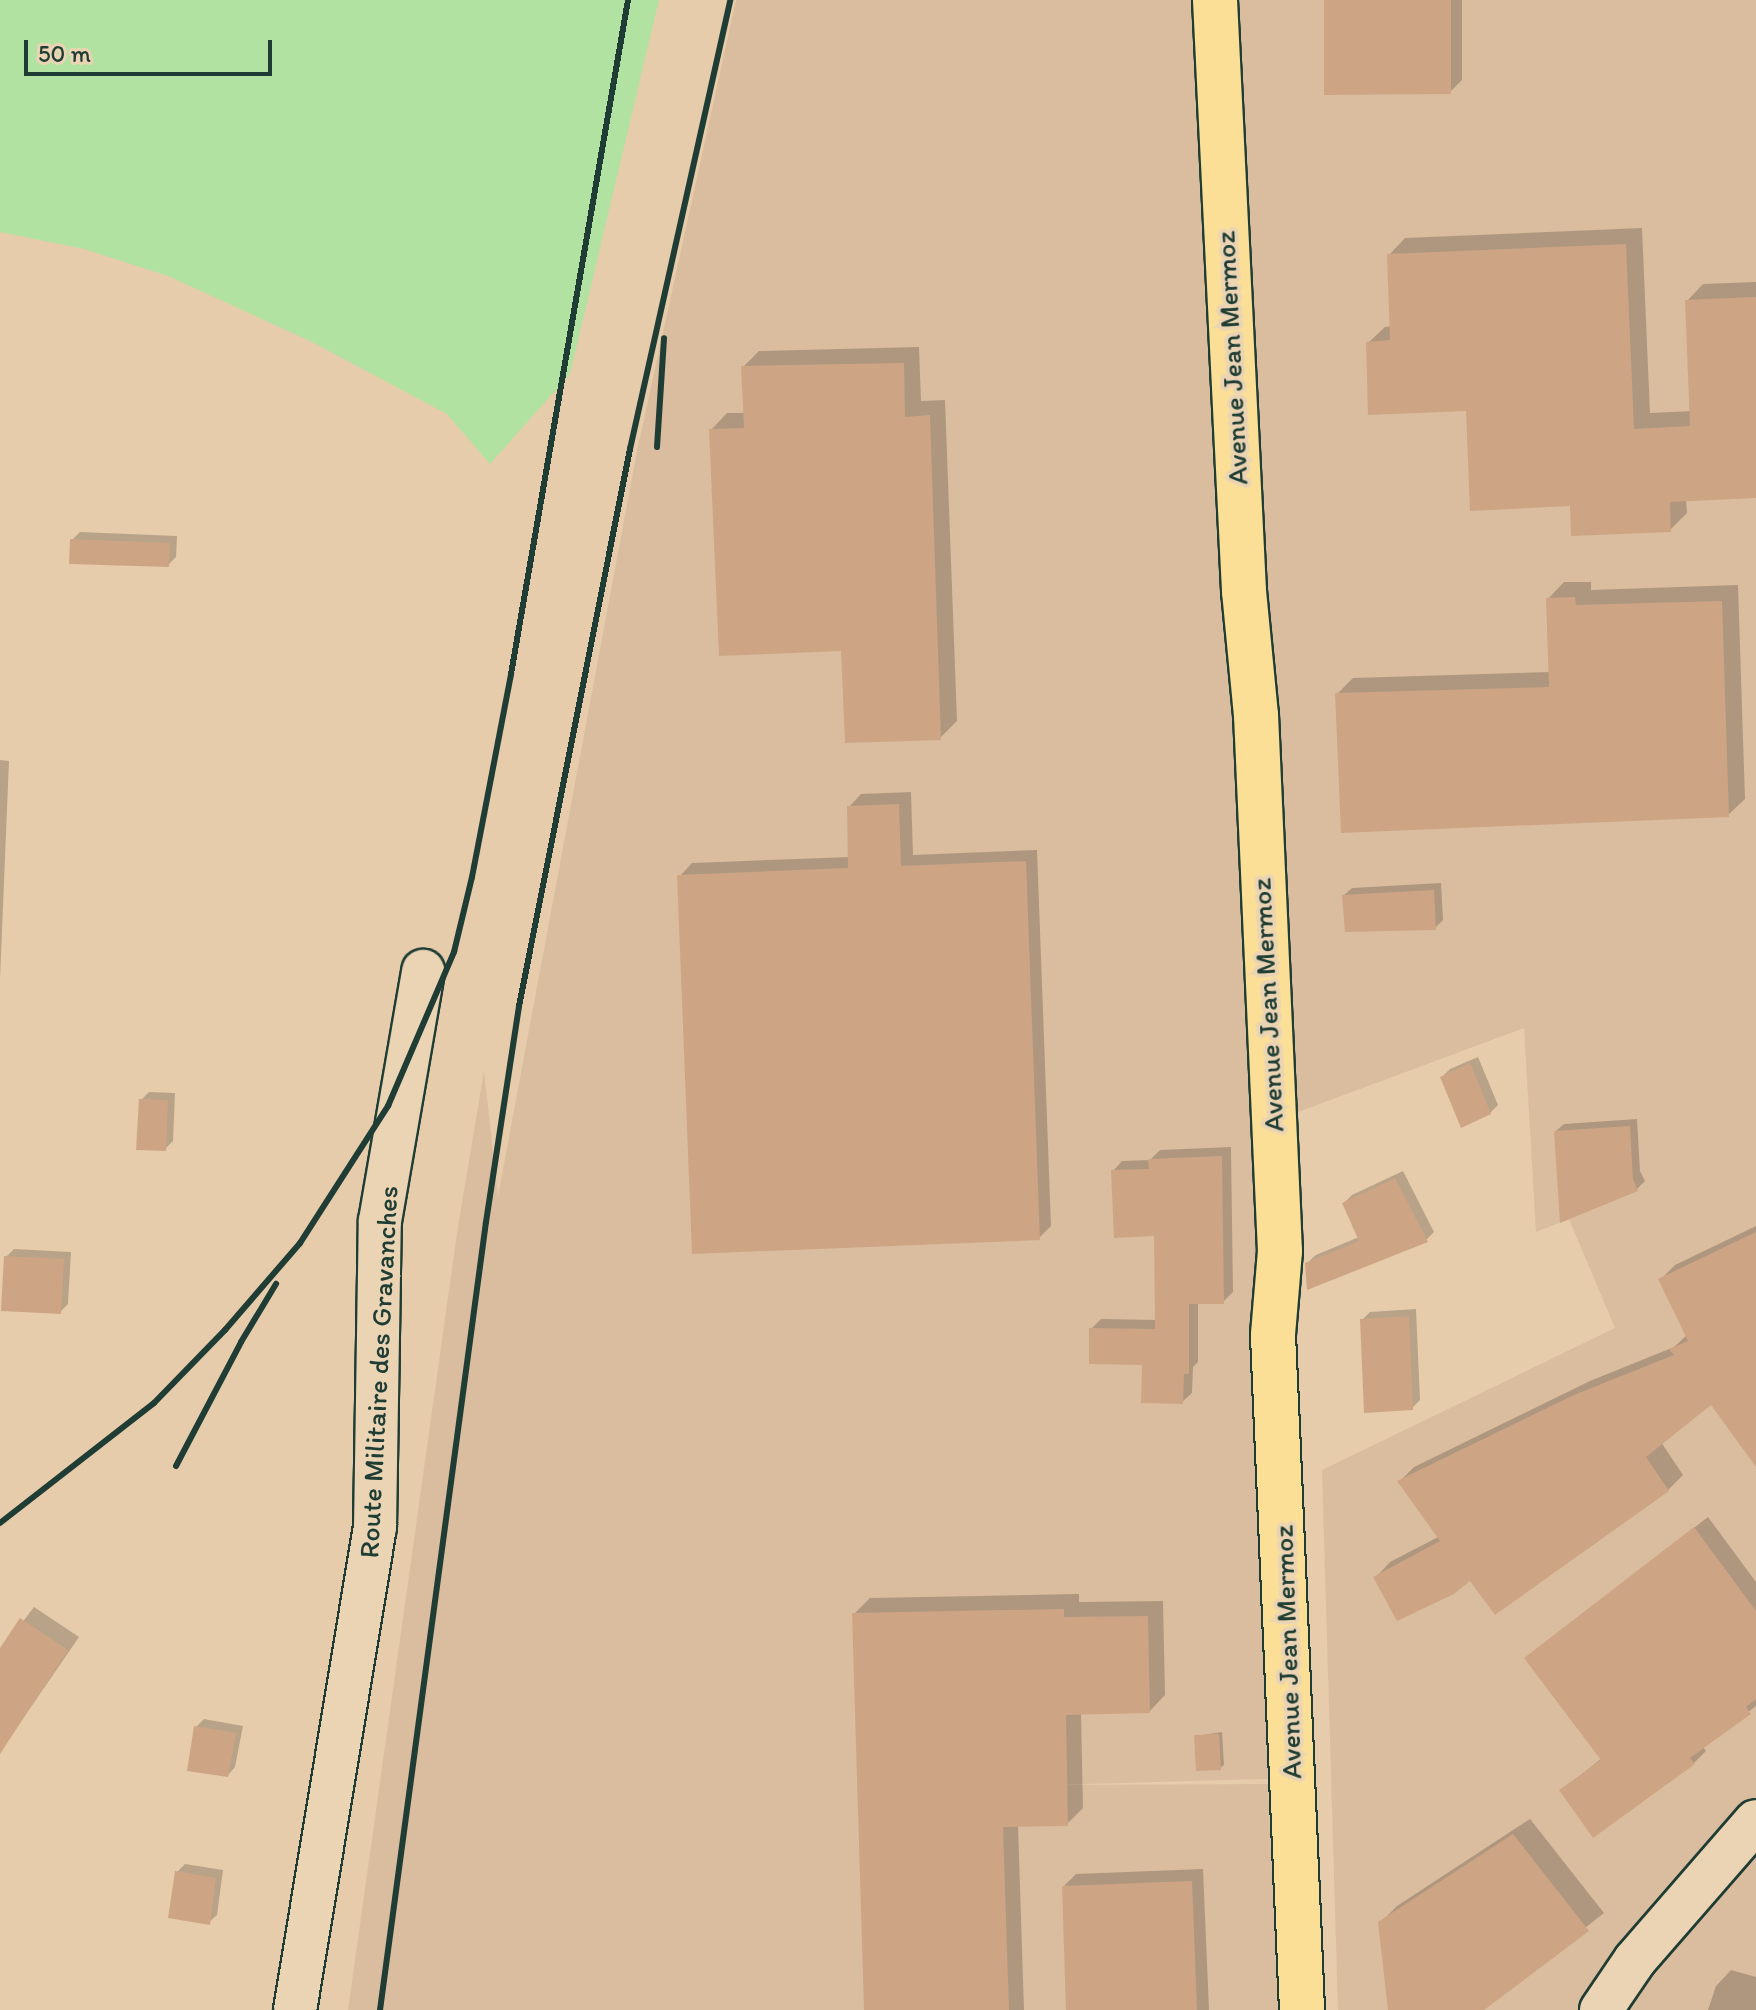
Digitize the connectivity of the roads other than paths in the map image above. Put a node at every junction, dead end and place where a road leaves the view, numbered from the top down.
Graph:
1 (1215, 0) edge
2 (423, 971) dead end
3 (1756, 1821) edge
4 (295, 2010) edge
5 (1302, 2010) edge
6 (1601, 2010) edge

1 - 5 main road, Avenue Jean Mermoz
2 - 4 street, Route Militaire des Gravanches
3 - 6 street

